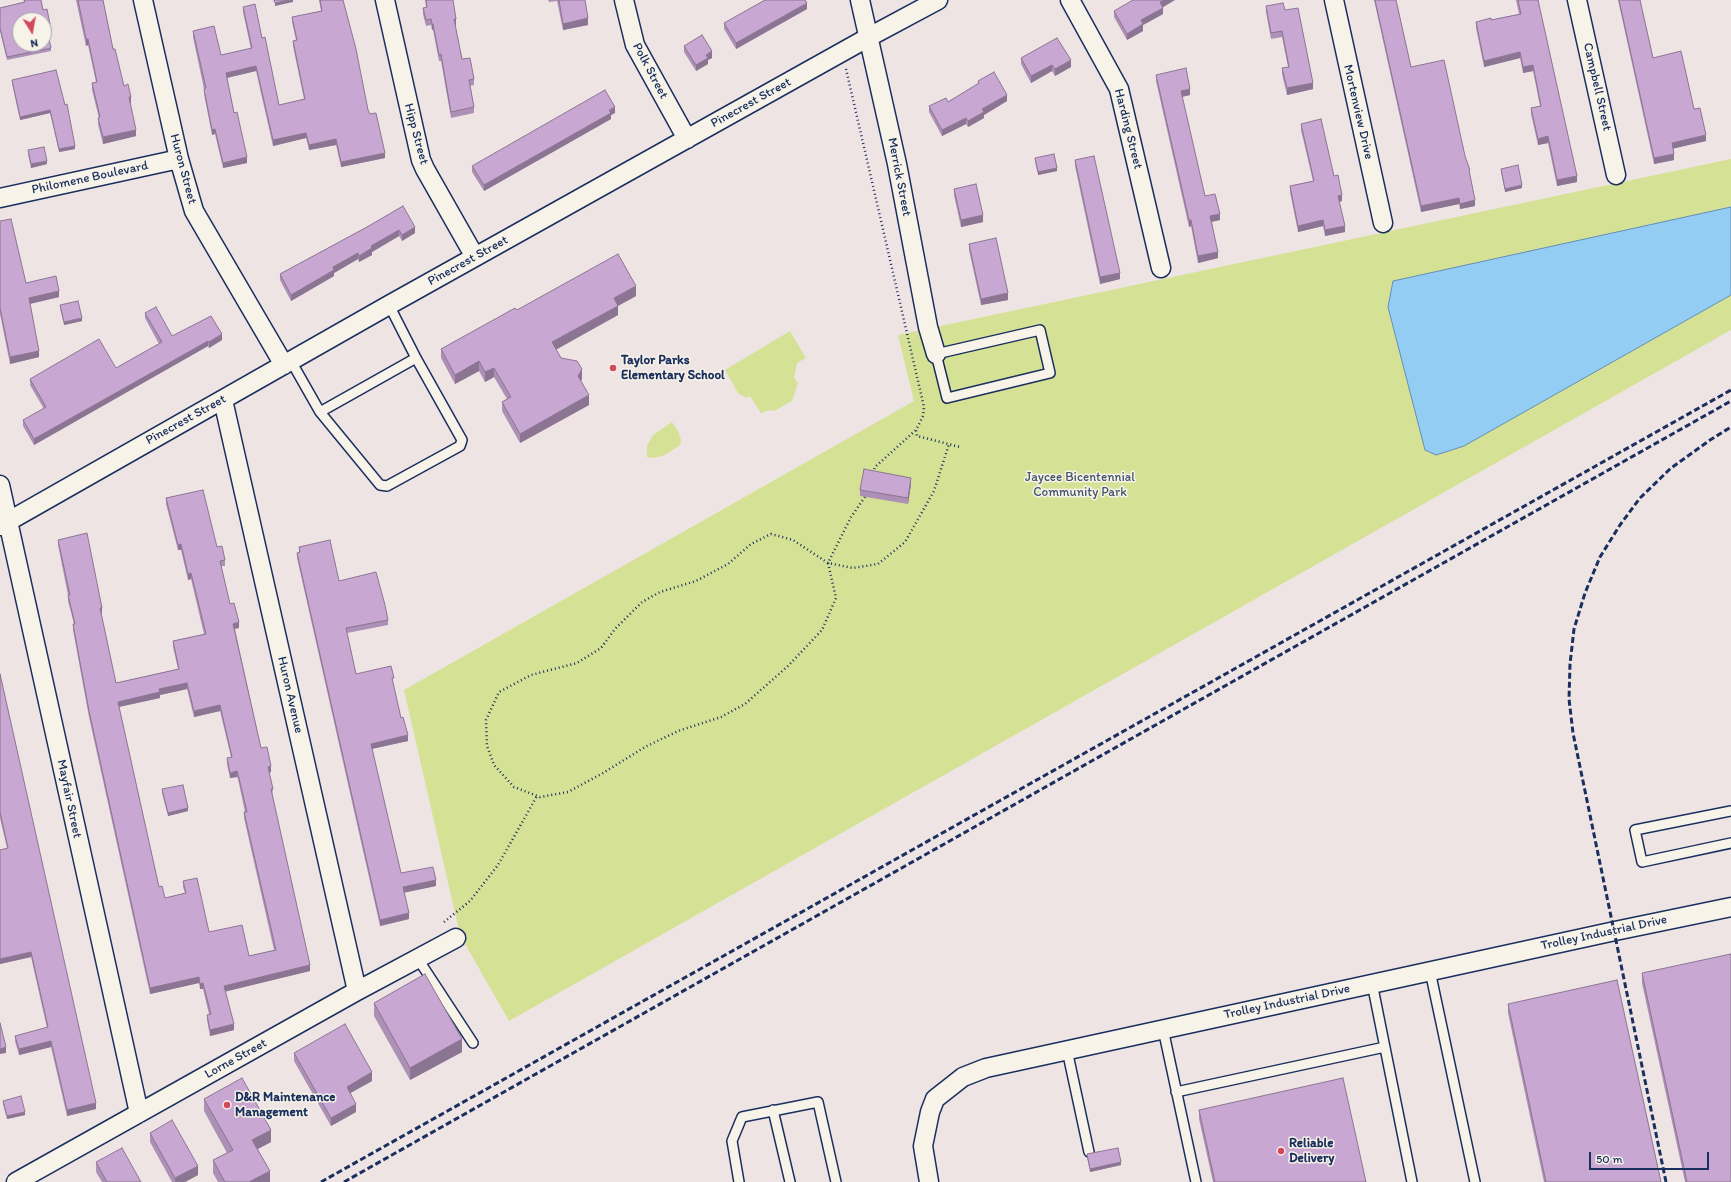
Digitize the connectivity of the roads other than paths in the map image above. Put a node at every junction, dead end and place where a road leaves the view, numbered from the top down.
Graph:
1 (143, 0) edge
2 (386, 0) edge
3 (624, 0) edge
4 (860, 0) edge
5 (938, 0) edge
6 (1070, 0) edge
7 (1334, 0) edge
8 (1577, 0) edge
9 (869, 37) junction
10 (687, 139) junction
11 (179, 159) junction
12 (1616, 175) dead end
13 (0, 198) edge
14 (1383, 223) dead end
15 (475, 257) junction
16 (1161, 268) dead end
17 (389, 305) junction
18 (936, 354) junction
19 (416, 358) junction
20 (287, 363) junction
21 (223, 400) junction
22 (320, 412) junction
23 (0, 485) edge
24 (4, 523) edge
25 (1731, 811) edge
26 (1731, 843) edge
27 (1731, 907) edge
28 (456, 938) dead end
29 (418, 959) junction
30 (1430, 971) junction
31 (1372, 983) junction
32 (357, 991) junction
33 (1163, 1029) junction
34 (473, 1043) dead end
35 (1385, 1047) junction
36 (1067, 1050) junction
37 (1176, 1092) junction
38 (773, 1110) junction
39 (139, 1113) junction
40 (1089, 1152) edge
41 (16, 1182) edge
42 (740, 1182) edge
43 (790, 1182) edge
44 (836, 1182) edge
45 (929, 1182) edge
46 (1196, 1182) edge
47 (1412, 1182) edge
48 (1475, 1182) edge

1 - 11 street, Huron Street
2 - 15 street, Hipp Street
3 - 10 street, Polk Street
4 - 9 street, Merrick Street
5 - 9 street, Pinecrest Street
6 - 16 street, Harding Street
7 - 14 street, Mortenview Drive
8 - 12 street, Campbell Street
9 - 10 street, Pinecrest Street
9 - 18 street, Merrick Street
10 - 15 street, Pinecrest Street
11 - 13 street, Philomene Boulevard
11 - 20 street, Huron Street
15 - 17 street, Pinecrest Street
17 - 19 lane
17 - 20 street, Pinecrest Street
18 - 18 lane
19 - 22 lane
19 - 22 lane
20 - 21 street, Pinecrest Street
20 - 22 lane
21 - 24 street, Pinecrest Street
21 - 32 street, Huron Avenue
23 - 24 street, Mayfair Street
24 - 39 street, Mayfair Street
25 - 26 lane
27 - 30 street, Trolley Industrial Drive
28 - 29 street, Lorne Street
29 - 32 street, Lorne Street
29 - 34 lane
30 - 31 street, Trolley Industrial Drive
30 - 48 lane
31 - 33 street, Trolley Industrial Drive
31 - 35 lane
32 - 39 street, Lorne Street
33 - 36 street, Trolley Industrial Drive
33 - 37 lane
35 - 37 lane
35 - 47 lane
36 - 40 lane
36 - 45 street, Trolley Industrial Drive
37 - 46 lane
38 - 42 lane
38 - 43 lane
38 - 44 lane
39 - 41 street, Lorne Street

